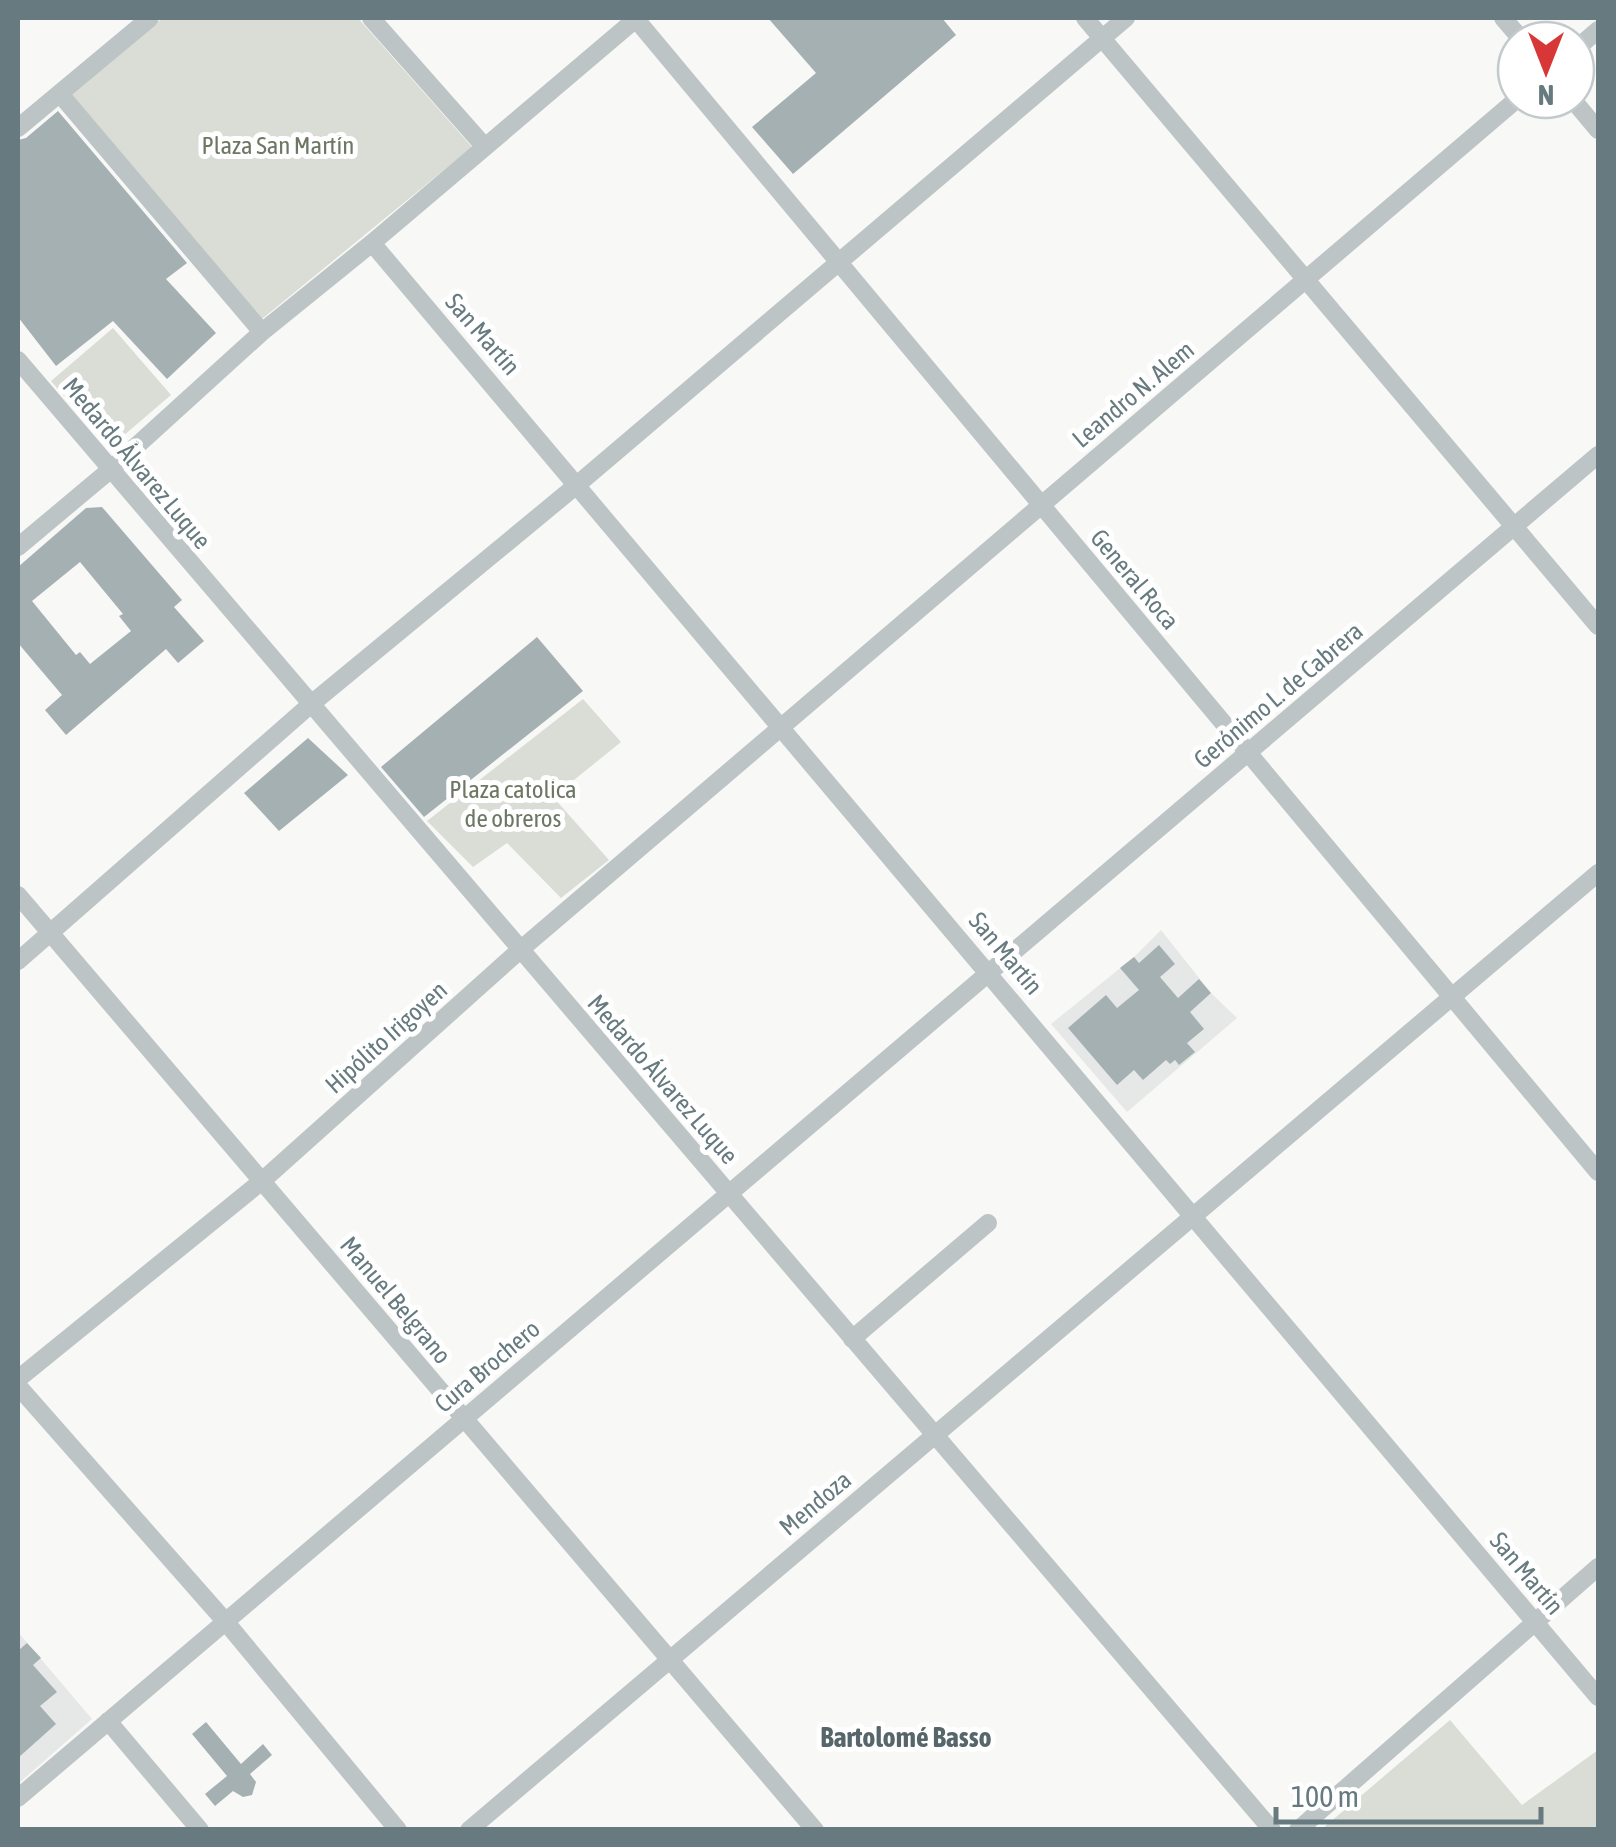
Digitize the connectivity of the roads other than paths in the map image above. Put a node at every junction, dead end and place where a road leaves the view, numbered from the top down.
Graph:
1 (150, 18) edge
2 (371, 18) edge
3 (636, 18) edge
4 (1086, 18) edge
5 (1126, 18) edge
6 (1102, 38) junction
7 (60, 94) junction
8 (1496, 117) edge
9 (18, 128) edge
10 (484, 147) junction
11 (372, 243) junction
12 (838, 263) junction
13 (1306, 279) junction
14 (262, 332) junction
15 (18, 360) edge
16 (1598, 455) edge
17 (110, 470) junction
18 (578, 484) junction
19 (1041, 506) junction
20 (1514, 526) junction
21 (18, 547) edge
22 (1598, 626) edge
23 (310, 705) junction
24 (782, 726) junction
25 (1248, 753) junction
26 (1598, 873) edge
27 (18, 895) edge
28 (50, 933) junction
29 (520, 950) junction
30 (18, 961) edge
31 (989, 972) junction
32 (1452, 997) junction
33 (1598, 1172) edge
34 (262, 1181) junction
35 (728, 1194) junction
36 (1194, 1215) junction
37 (988, 1223) dead end
38 (852, 1338) junction
39 (18, 1382) edge
40 (464, 1418) junction
41 (935, 1435) junction
42 (1598, 1567) edge
43 (1535, 1621) junction
44 (225, 1622) junction
45 (670, 1659) junction
46 (1598, 1697) edge
47 (108, 1721) junction
48 (18, 1798) edge
49 (200, 1830) edge
50 (398, 1830) edge
51 (469, 1830) edge
52 (815, 1830) edge
53 (1272, 1830) edge
54 (1298, 1830) edge

1 - 7 street
2 - 10 street
3 - 10 street
3 - 12 street, General Roca
4 - 6 street
5 - 6 street
6 - 12 street
6 - 13 street
7 - 9 street
7 - 14 street
8 - 13 street, Leandro N. Alem
10 - 11 street
11 - 14 street
11 - 18 street, San Martín
12 - 18 street
12 - 19 street, General Roca
13 - 19 street, Leandro N. Alem
13 - 20 street
14 - 17 street
15 - 17 street, Medardo Álvarez Luque
16 - 20 street, Gerónimo L. de Cabrera
17 - 21 street
17 - 23 street, Medardo Álvarez Luque
18 - 23 street
18 - 24 street, San Martín
19 - 24 street, Leandro N. Alem
19 - 25 street, General Roca
20 - 22 street
20 - 25 street, Gerónimo L. de Cabrera
23 - 28 street
23 - 29 street, Medardo Álvarez Luque
24 - 29 street, Hipólito Irigoyen
24 - 31 street, San Martín
25 - 31 street, Gerónimo L. de Cabrera
25 - 32 street, General Roca
26 - 32 street, Mendoza
27 - 28 street, Manuel Belgrano
28 - 30 street
28 - 34 street, Manuel Belgrano
29 - 34 street, Hipólito Irigoyen
29 - 35 street, Medardo Álvarez Luque
31 - 35 street, Cura Brochero
31 - 36 street, San Martín
32 - 33 street, General Roca
32 - 36 street, Mendoza
34 - 39 street, Hipólito Irigoyen
34 - 40 street, Manuel Belgrano
35 - 38 street, Medardo Álvarez Luque
35 - 40 street, Cura Brochero
36 - 41 street, Mendoza
36 - 43 street, San Martín
37 - 38 street
38 - 41 street, Medardo Álvarez Luque
39 - 44 street
40 - 44 street, Cura Brochero
40 - 45 street, Manuel Belgrano
41 - 45 street, Mendoza
41 - 53 street, Medardo Álvarez Luque
42 - 43 street
43 - 46 street, San Martín
43 - 54 street
44 - 47 street, Cura Brochero
44 - 50 street
45 - 51 street, Mendoza
45 - 52 street, Manuel Belgrano
47 - 48 street, Cura Brochero
47 - 49 street

